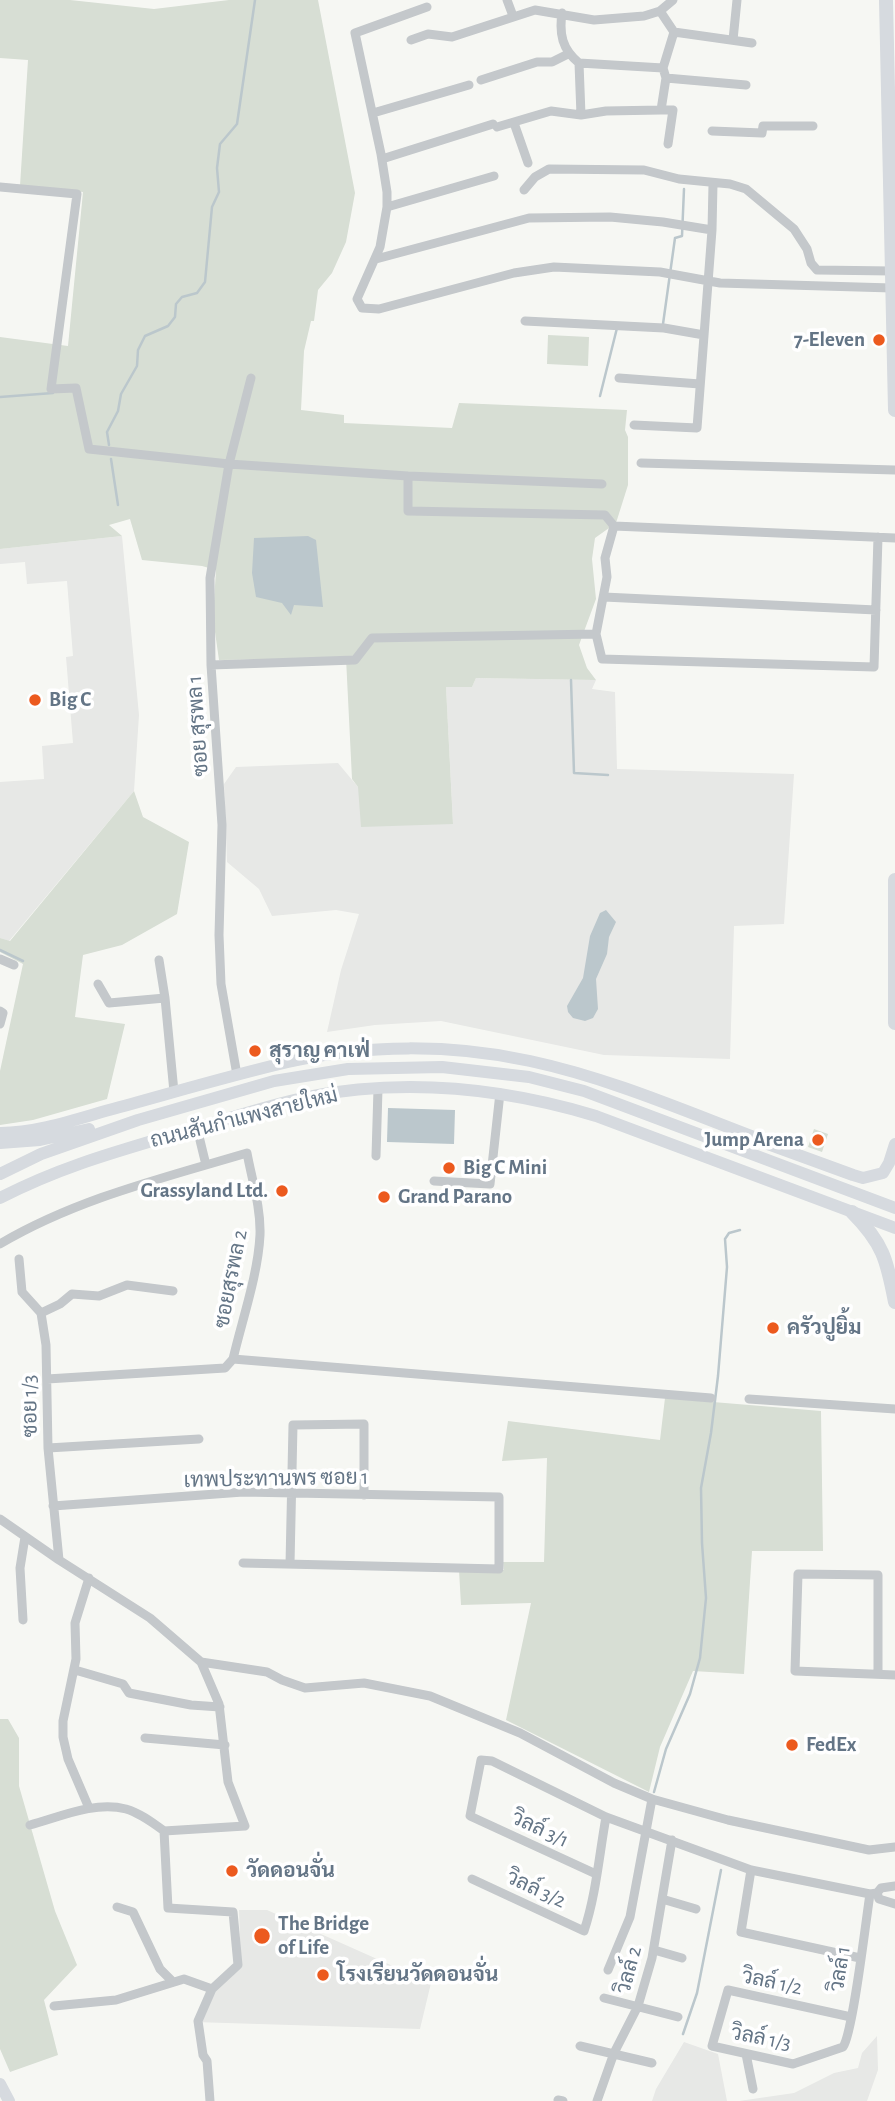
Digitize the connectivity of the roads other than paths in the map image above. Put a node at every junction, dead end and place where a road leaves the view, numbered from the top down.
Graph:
1 (507, 0) edge
2 (673, 0) edge
3 (737, 0) edge
4 (886, 0) edge
5 (427, 7) dead end
6 (660, 11) junction
7 (562, 13) junction
8 (513, 16) junction
9 (674, 32) junction
10 (411, 40) dead end
11 (733, 40) junction
12 (752, 43) dead end
13 (568, 54) junction
14 (579, 64) junction
15 (663, 68) junction
16 (666, 78) junction
17 (481, 80) dead end
18 (468, 85) dead end
19 (746, 85) dead end
20 (661, 110) junction
21 (373, 113) junction
22 (581, 115) junction
23 (514, 122) junction
24 (813, 126) dead end
25 (712, 131) dead end
26 (668, 144) dead end
27 (382, 159) junction
28 (528, 163) dead end
29 (494, 176) dead end
30 (713, 184) junction
31 (0, 187) edge
32 (524, 190) dead end
33 (387, 207) junction
34 (712, 230) junction
35 (376, 259) junction
36 (892, 271) junction
37 (708, 282) junction
38 (892, 288) junction
39 (525, 321) dead end
40 (704, 335) junction
41 (251, 378) dead end
42 (619, 378) dead end
43 (700, 384) junction
44 (895, 410) edge
45 (634, 425) dead end
46 (641, 463) dead end
47 (229, 464) junction
48 (895, 470) edge
49 (408, 476) junction
50 (602, 484) dead end
51 (614, 526) junction
52 (878, 537) junction
53 (895, 538) edge
54 (604, 597) junction
55 (876, 610) junction
56 (596, 634) junction
57 (211, 665) junction
58 (895, 880) edge
59 (0, 959) edge
60 (159, 960) dead end
61 (14, 965) dead end
62 (98, 984) dead end
63 (165, 998) junction
64 (0, 1011) edge
65 (895, 1023) edge
66 (0, 1024) edge
67 (399, 1049) junction
68 (548, 1065) junction
69 (348, 1069) junction
70 (242, 1074) junction
71 (274, 1081) junction
72 (378, 1089) junction
73 (584, 1091) junction
74 (174, 1092) junction
75 (500, 1093) junction
76 (138, 1120) junction
77 (197, 1128) junction
78 (695, 1131) junction
79 (0, 1133) edge
80 (0, 1143) edge
81 (895, 1144) edge
82 (775, 1145) junction
83 (376, 1156) dead end
84 (206, 1165) junction
85 (3, 1171) edge
86 (34, 1180) junction
87 (434, 1181) dead end
88 (0, 1198) edge
89 (0, 1207) edge
90 (895, 1208) edge
91 (852, 1212) junction
92 (895, 1228) edge
93 (0, 1244) edge
94 (19, 1259) dead end
95 (173, 1291) dead end
96 (895, 1302) edge
97 (41, 1312) junction
98 (233, 1359) junction
99 (47, 1379) junction
100 (711, 1398) dead end
101 (748, 1399) dead end
102 (895, 1409) edge
103 (199, 1439) dead end
104 (48, 1448) junction
105 (291, 1493) junction
106 (364, 1494) junction
107 (53, 1506) junction
108 (0, 1519) edge
109 (25, 1537) junction
110 (59, 1560) junction
111 (243, 1563) dead end
112 (289, 1564) junction
113 (89, 1578) junction
114 (23, 1620) dead end
115 (201, 1661) junction
116 (75, 1670) junction
117 (878, 1674) junction
118 (895, 1675) edge
119 (220, 1707) junction
120 (145, 1738) dead end
121 (225, 1745) junction
122 (652, 1799) junction
123 (89, 1808) junction
124 (606, 1817) junction
125 (30, 1825) dead end
126 (164, 1831) junction
127 (646, 1831) junction
128 (672, 1840) junction
129 (895, 1847) edge
130 (751, 1870) junction
131 (596, 1874) junction
132 (472, 1879) dead end
133 (895, 1886) edge
134 (873, 1894) junction
135 (662, 1899) junction
136 (895, 1904) edge
137 (117, 1907) dead end
138 (696, 1909) dead end
139 (653, 1950) junction
140 (682, 1958) dead end
141 (860, 1958) junction
142 (608, 1970) dead end
143 (173, 1982) junction
144 (212, 1989) junction
145 (604, 1998) dead end
146 (54, 2006) dead end
147 (638, 2006) junction
148 (678, 2017) dead end
149 (851, 2017) junction
150 (580, 2046) dead end
151 (712, 2046) joint
152 (843, 2048) joint
153 (614, 2053) junction
154 (746, 2054) junction
155 (652, 2063) dead end
156 (0, 2084) edge
157 (753, 2089) dead end
158 (558, 2100) edge
159 (9, 2101) edge
160 (210, 2101) edge
161 (563, 2101) edge
162 (597, 2101) edge

1 - 8 street
2 - 6 street
3 - 11 street
4 - 36 main road
5 - 21 street
6 - 7 street
6 - 9 street
7 - 8 street
7 - 13 street
8 - 10 street
9 - 11 street
9 - 15 street
11 - 12 street
13 - 14 street
13 - 17 street
14 - 15 street
14 - 22 street
15 - 16 street
16 - 19 street
16 - 20 street
18 - 21 street
20 - 22 street
20 - 26 street
21 - 27 street
22 - 23 street
23 - 27 street
23 - 28 street
24 - 25 street
27 - 33 street
29 - 33 street
30 - 32 street
30 - 34 street
30 - 36 street
31 - 47 street
33 - 35 street
34 - 35 street
34 - 37 street
35 - 37 street
36 - 38 main road
37 - 38 street
37 - 40 street
38 - 44 main road
39 - 40 street
40 - 43 street
41 - 47 street, ซอย สุรพล 1
42 - 43 street
43 - 45 street
46 - 48 street
47 - 49 street
47 - 57 street, ซอย สุรพล 1
49 - 50 street
49 - 51 street
51 - 52 street
51 - 54 street
52 - 53 street
52 - 55 street
54 - 55 street
54 - 56 street
55 - 56 street
56 - 57 street
57 - 70 street, ซอย สุรพล 1
58 - 65 main road
59 - 61 street
60 - 63 street
62 - 63 street
63 - 74 street
64 - 66 street
67 - 68 main road
67 - 69 main road
67 - 70 main road
68 - 73 main road
68 - 82 main road
69 - 71 main road, ถนนสันกำแพงสายใหม่
69 - 73 main road, ถนนสันกำแพงสายใหม่
70 - 71 main road
70 - 74 main road
71 - 76 main road, ถนนสันกำแพงสายใหม่
72 - 75 main road, ถนนสันกำแพงสายใหม่
72 - 77 main road, ถนนสันกำแพงสายใหม่
72 - 83 street
73 - 78 main road, ถนนสันกำแพงสายใหม่
74 - 79 main road
75 - 87 street
75 - 91 main road, ถนนสันกำแพงสายใหม่
76 - 80 main road
76 - 85 main road, ถนนสันกำแพงสายใหม่
77 - 84 street
77 - 86 main road, ถนนสันกำแพงสายใหม่
78 - 82 main road
78 - 90 main road, ถนนสันกำแพงสายใหม่
81 - 82 main road
84 - 93 street
84 - 98 street, ซอยสุรพล 2
86 - 88 main road, ถนนสันกำแพงสายใหม่
86 - 89 main road
91 - 92 main road, ถนนสันกำแพงสายใหม่
91 - 96 main road
94 - 97 street
95 - 97 street
97 - 99 street, ซอย 1/3
98 - 99 street, ซอยสุรพล 2
98 - 100 street
99 - 104 street, ซอย 1/3
101 - 102 street
103 - 104 street
104 - 107 street, ซอย 1/3
105 - 106 street, เทพประทานพร ซอย 1
105 - 106 street
105 - 107 street, เทพประทานพร ซอย 1
105 - 112 street
106 - 112 street, เทพประทานพร ซอย 1
107 - 110 street, ซอย 1/3
108 - 109 street
109 - 110 street
109 - 114 street
110 - 113 street
111 - 112 street
113 - 115 street
113 - 116 street
115 - 119 street
115 - 122 street
116 - 119 street
116 - 123 street
117 - 117 street
117 - 118 street
119 - 121 street
120 - 121 street
121 - 126 street
122 - 127 street
122 - 129 street
123 - 125 street
123 - 126 street
124 - 127 street
124 - 131 street
124 - 131 street, วิลล์ 3/1
126 - 144 street
127 - 128 street
127 - 142 street
128 - 130 street
128 - 135 street, วิลล์ 2
130 - 134 street
130 - 141 street
131 - 132 street, วิลล์ 3/2
133 - 134 street
134 - 136 street
134 - 141 street, วิลล์ 1
135 - 138 street
135 - 139 street, วิลล์ 2
137 - 143 street
139 - 140 street
139 - 147 street, วิลล์ 2
141 - 149 street, วิลล์ 1
143 - 144 street
143 - 146 street
144 - 160 street
145 - 147 street
147 - 148 street
147 - 153 street, วิลล์ 2
149 - 151 street, วิลล์ 1/2
149 - 152 street, วิลล์ 1
150 - 153 street
151 - 154 street, วิลล์ 1/3
152 - 154 street, วิลล์ 1/3
153 - 155 street
153 - 162 street, วิลล์ 2
154 - 157 street
156 - 159 main road
158 - 161 street

